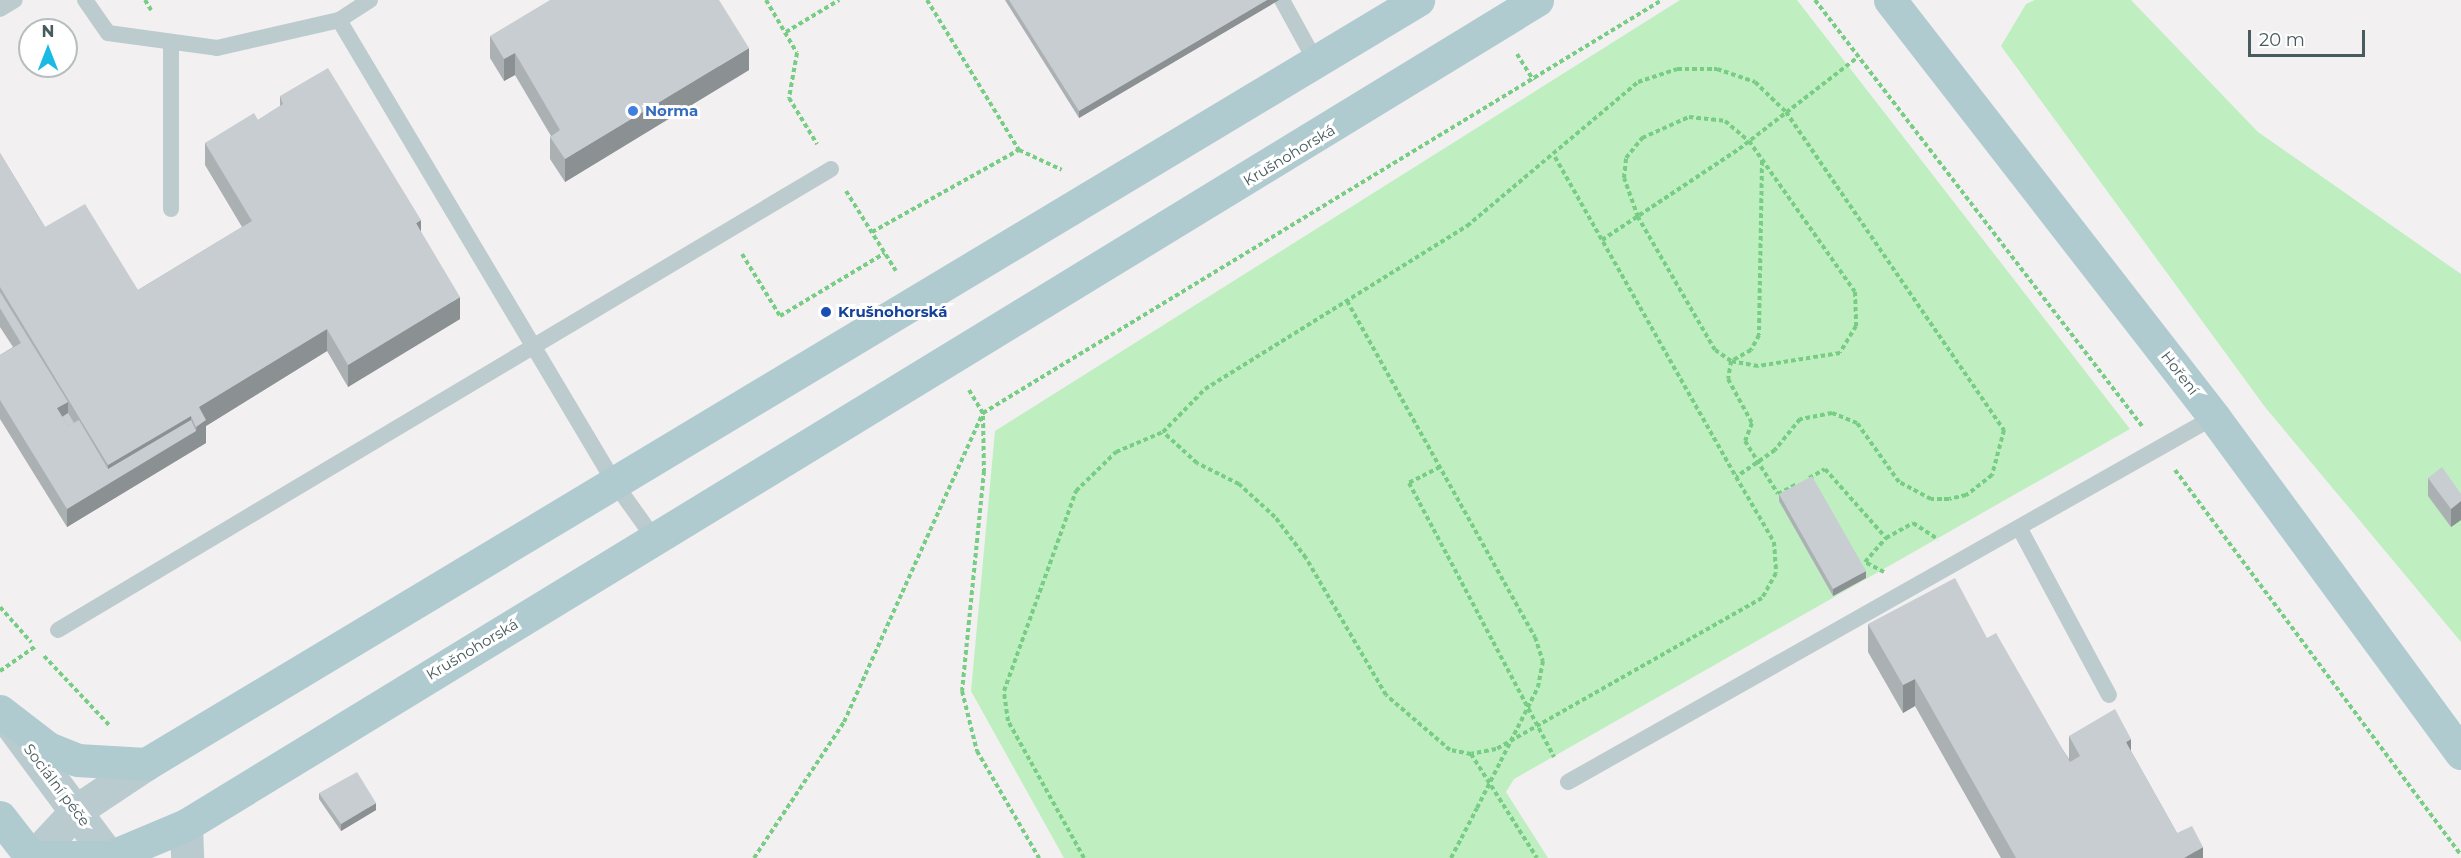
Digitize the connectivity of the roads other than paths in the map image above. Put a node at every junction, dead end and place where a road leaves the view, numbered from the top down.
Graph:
1 (15, 0) edge
2 (85, 0) edge
3 (370, 0) edge
4 (1282, 0) edge
5 (1418, 0) edge
6 (1537, 0) edge
7 (1890, 0) edge
8 (0, 9) edge
9 (339, 20) junction
10 (171, 42) junction
11 (1316, 62) junction
12 (831, 169) road end
13 (171, 209) dead end
14 (536, 348) junction
15 (2214, 417) junction
16 (616, 485) junction
17 (2021, 531) junction
18 (654, 538) junction
19 (58, 630) road end
20 (2109, 694) dead end
21 (3, 714) edge
22 (2461, 753) edge
23 (146, 764) junction
24 (1568, 782) road end
25 (0, 817) edge
26 (84, 820) junction
27 (186, 825) junction
28 (32, 858) edge
29 (110, 858) edge
30 (187, 858) edge

1 - 8 lane
2 - 10 lane
3 - 9 lane
4 - 11 lane
5 - 11 main road
6 - 18 main road, Krušnohorská
7 - 15 main road, Hoření
9 - 10 lane
9 - 14 lane
10 - 13 lane
11 - 16 main road
12 - 14 lane
14 - 16 lane
14 - 19 lane
15 - 17 lane
15 - 22 main road, Hoření
16 - 18 lane
16 - 23 main road
17 - 20 lane
17 - 24 lane
18 - 27 main road, Krušnohorská
21 - 23 main road
21 - 26 street, Sociální péče
23 - 26 street
25 - 28 main road
26 - 28 street
26 - 29 street, Sociální péče
27 - 29 main road, Krušnohorská
27 - 30 street
28 - 29 main road

